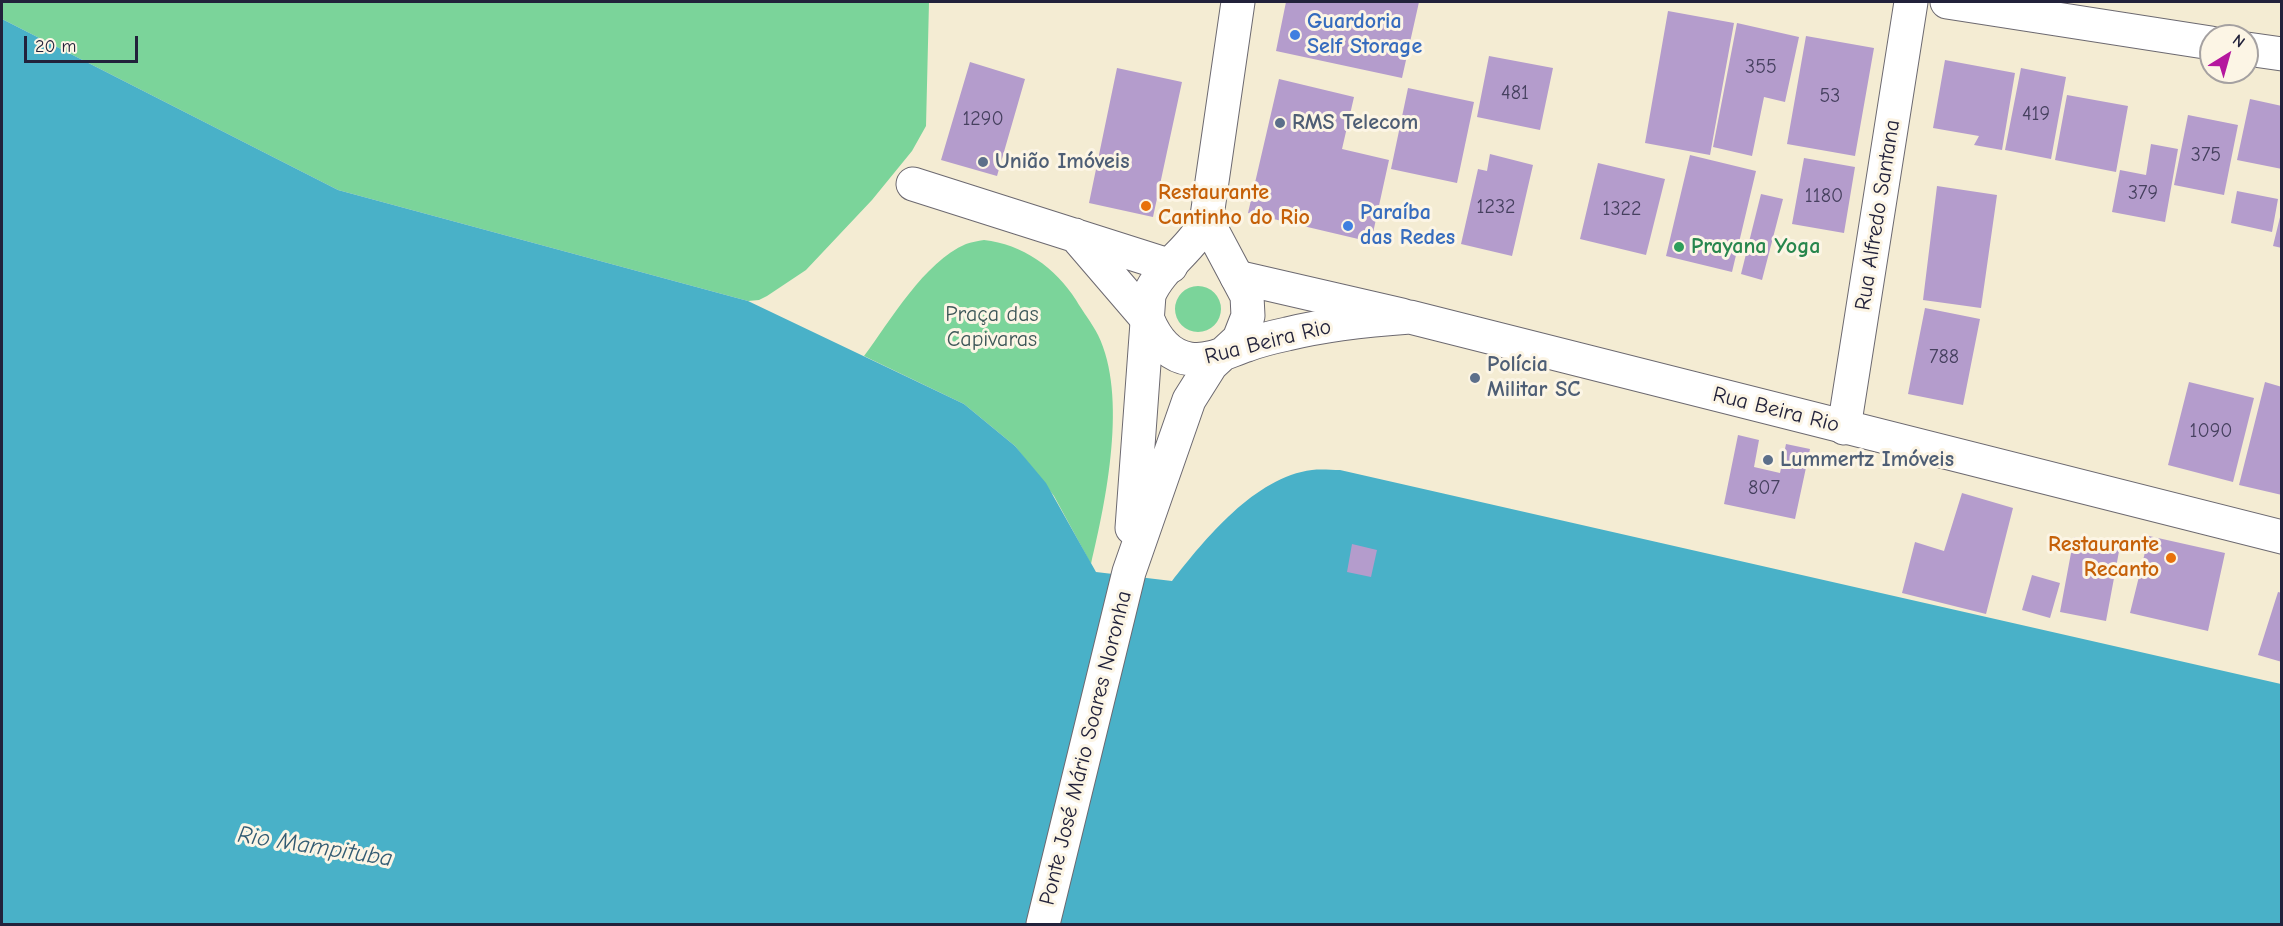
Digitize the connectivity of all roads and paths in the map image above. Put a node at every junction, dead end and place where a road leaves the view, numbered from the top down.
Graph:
1 (1238, 2) edge
2 (1911, 2) edge
3 (1947, 2) edge
4 (2199, 41) edge
5 (2259, 51) edge
6 (2282, 54) edge
7 (913, 184) dead end
8 (1207, 216) junction
9 (1075, 235) junction
10 (1171, 266) junction
11 (1238, 278) junction
12 (1410, 317) junction
13 (1148, 320) junction
14 (1219, 355) junction
15 (1844, 428) junction
16 (2282, 537) edge
17 (1128, 572) junction
18 (1043, 924) edge

1 - 8 main road
2 - 15 main road, Rua Alfredo Santana
3 - 4 main road
5 - 6 main road
7 - 9 main road
8 - 10 main road
8 - 11 main road
9 - 10 main road
9 - 13 main road, Rua Beira Rio
10 - 11 main road, Rua Beira Rio
10 - 13 main road
11 - 12 main road, Rua Beira Rio
11 - 14 main road
12 - 14 main road, Rua Beira Rio
12 - 15 main road, Rua Beira Rio
13 - 14 main road, Rua Beira Rio
13 - 17 main road
14 - 17 main road
15 - 16 main road, Rua Beira Rio
17 - 18 main road, Ponte José Mário Soares Noronha

